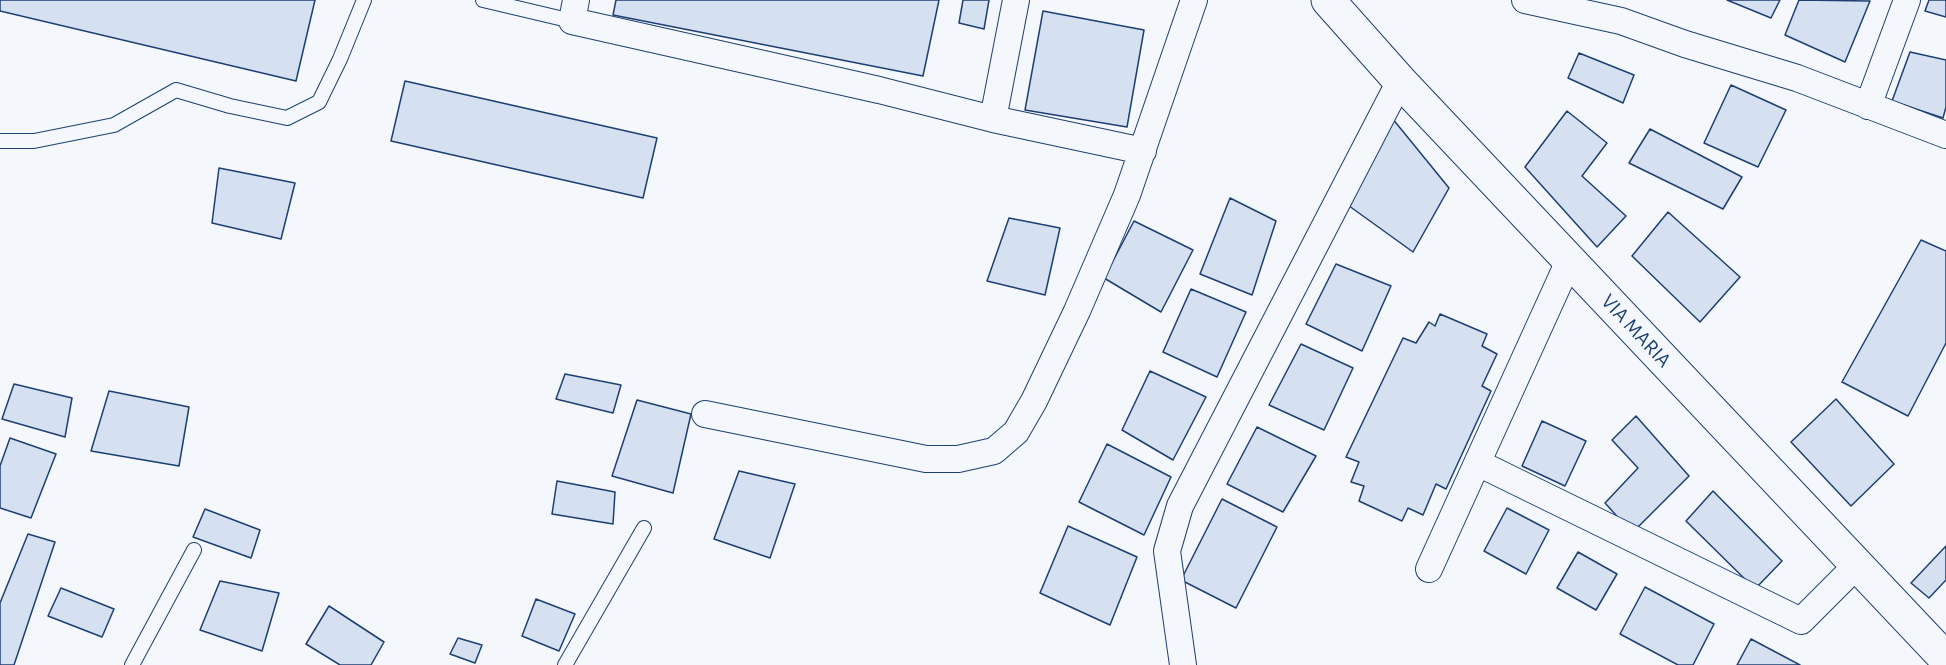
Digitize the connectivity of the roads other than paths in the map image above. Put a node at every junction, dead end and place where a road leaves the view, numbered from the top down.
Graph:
1 (364, 0) edge
2 (483, 0) edge
3 (1016, 0) edge
4 (1328, 0) edge
5 (1525, 0) edge
6 (1907, 0) edge
7 (1185, 1) edge
8 (574, 11) edge
9 (1400, 81) junction
10 (1868, 106) junction
11 (993, 119) junction
12 (1946, 135) edge
13 (0, 141) edge
14 (1143, 152) junction
15 (1569, 261) junction
16 (705, 414) dead end
17 (1478, 463) junction
18 (644, 528) dead end
19 (194, 550) dead end
20 (1857, 565) junction
21 (1429, 569) dead end
22 (1946, 659) edge
23 (132, 665) edge
24 (565, 665) edge
25 (1184, 665) edge

1 - 13 lane
2 - 8 lane
3 - 11 street
4 - 9 street, VIA MARIA
5 - 10 street
6 - 10 street
7 - 14 street
8 - 11 street
9 - 15 street, VIA MARIA
9 - 25 street
10 - 12 street
11 - 14 street
14 - 16 street
15 - 17 street
15 - 20 street, VIA MARIA
17 - 20 street
17 - 21 street
18 - 24 lane
19 - 23 lane
20 - 22 street, VIA MARIA

